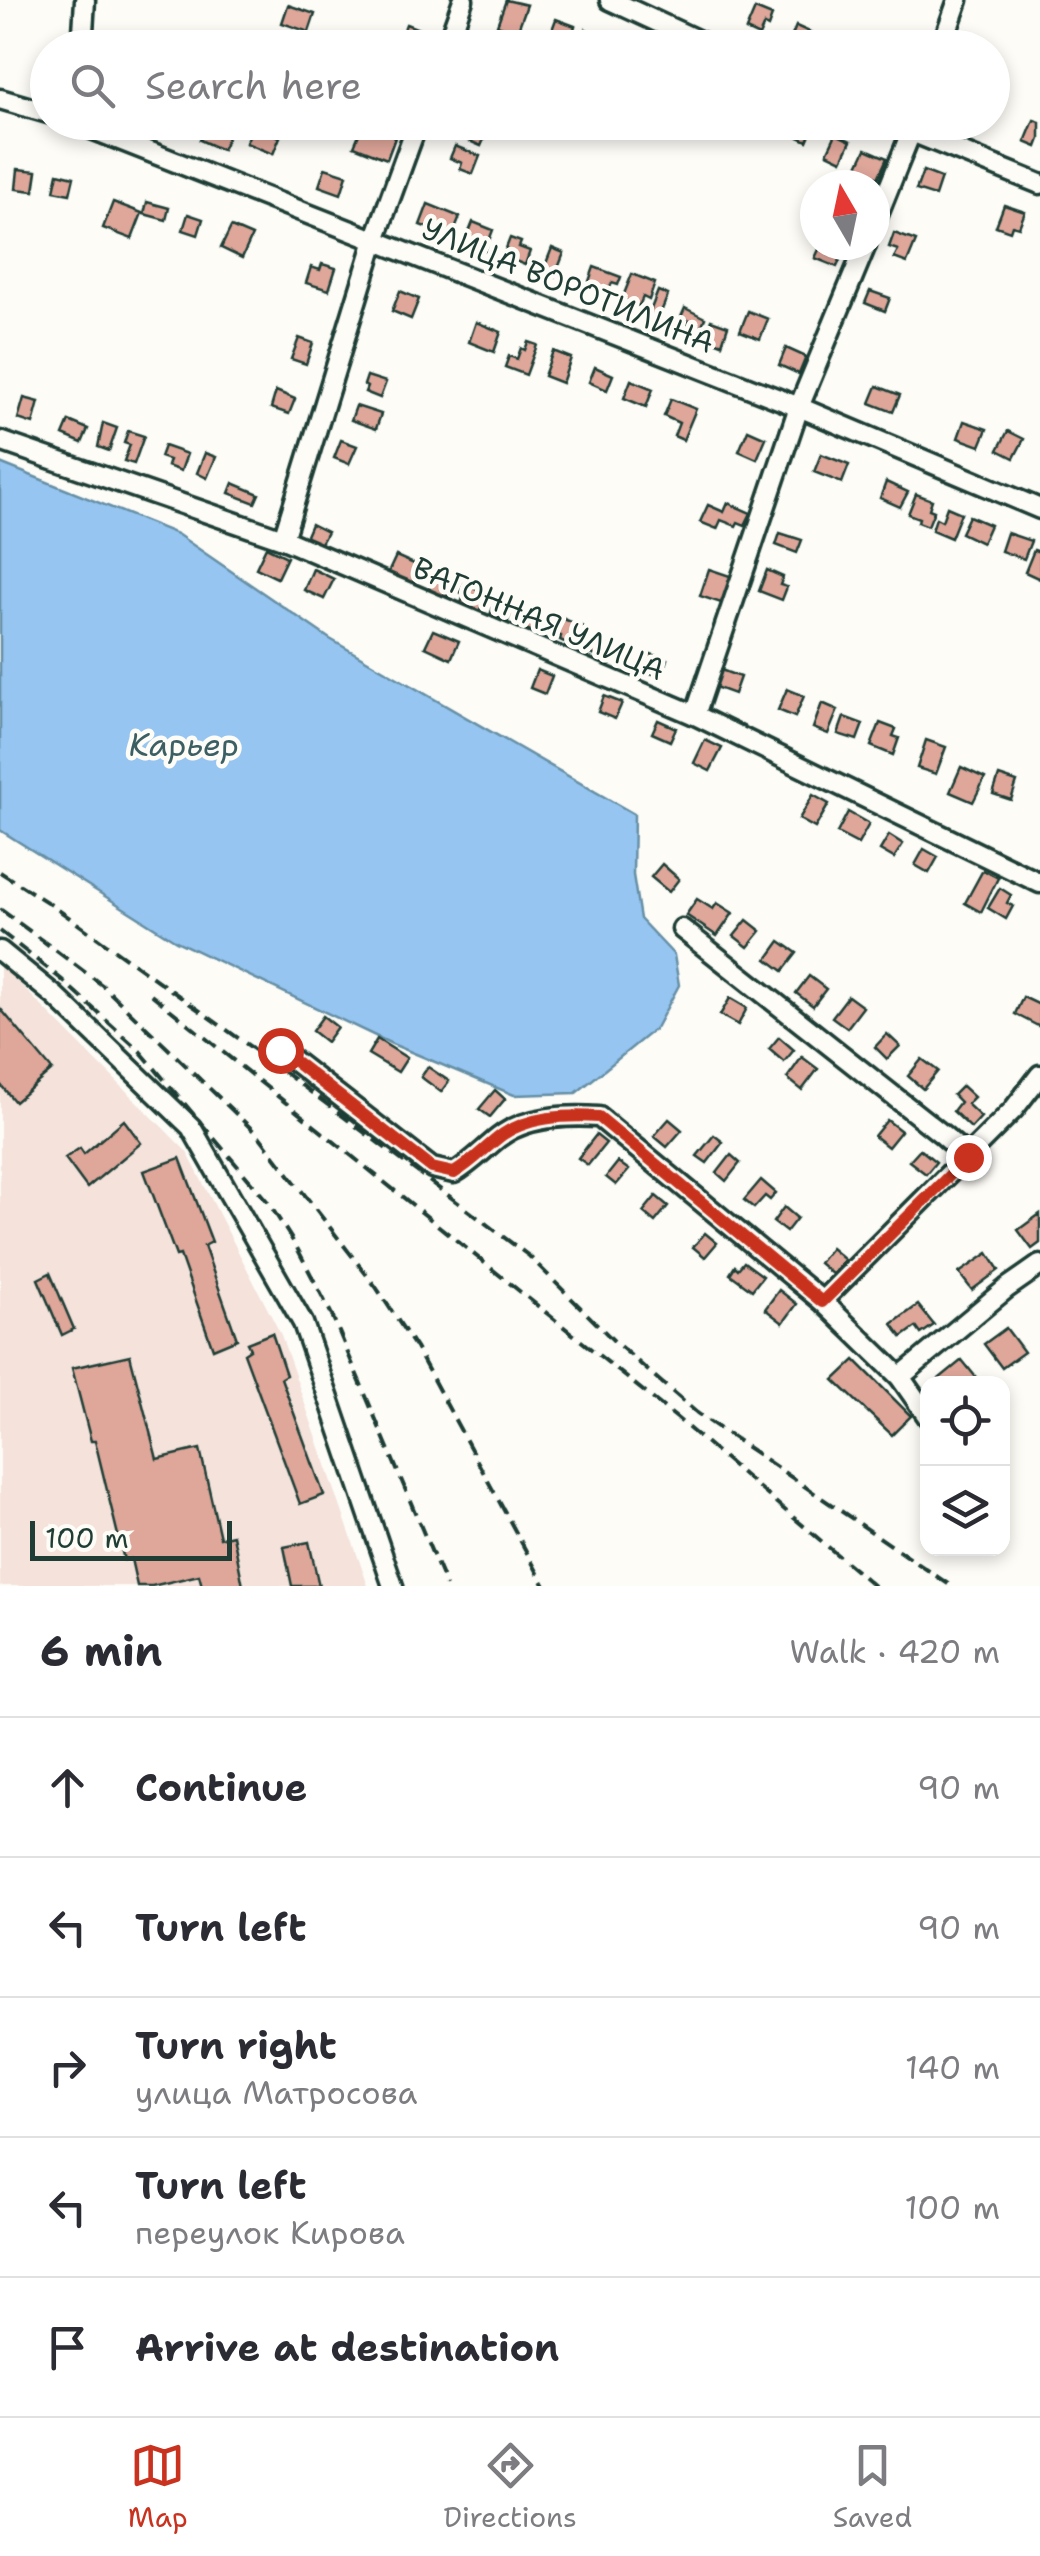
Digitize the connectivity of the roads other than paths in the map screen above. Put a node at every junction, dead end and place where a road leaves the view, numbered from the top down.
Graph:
1 (86, 0) edge
2 (464, 0) edge
3 (610, 0) edge
4 (958, 0) edge
5 (84, 30) edge
6 (453, 30) edge
7 (675, 30) edge
8 (947, 30) edge
9 (0, 99) edge
10 (30, 108) edge
11 (120, 140) edge
12 (411, 140) edge
13 (908, 140) edge
14 (940, 140) edge
15 (1040, 184) edge
16 (890, 185) edge
17 (375, 240) junction
18 (860, 260) edge
19 (799, 407) junction
20 (0, 442) edge
21 (1040, 509) edge
22 (283, 539) junction
23 (694, 715) junction
24 (1040, 883) edge
25 (682, 929) dead end
26 (0, 950) edge
27 (280, 1050) dead end
28 (1040, 1075) edge
29 (968, 1157) junction
30 (1040, 1265) edge
31 (822, 1302) junction
32 (900, 1377) junction
33 (920, 1405) edge
34 (393, 1586) edge

1 - 5 street
2 - 6 street
3 - 7 street
4 - 8 street
9 - 10 street
11 - 17 street, УЛИЦА ВОРОТИЛИНА
12 - 17 street
13 - 16 street
14 - 15 street
17 - 19 street, УЛИЦА ВОРОТИЛИНА
17 - 22 street
18 - 19 street
19 - 21 street, УЛИЦА ВОРОТИЛИНА
19 - 23 street
20 - 22 street, ВАГОННАЯ УЛИЦА
22 - 23 street, ВАГОННАЯ УЛИЦА
23 - 24 street, ВАГОННАЯ УЛИЦА
25 - 29 street
26 - 34 street
27 - 31 street
28 - 29 street
29 - 31 street
30 - 32 street
31 - 32 street
32 - 33 street

